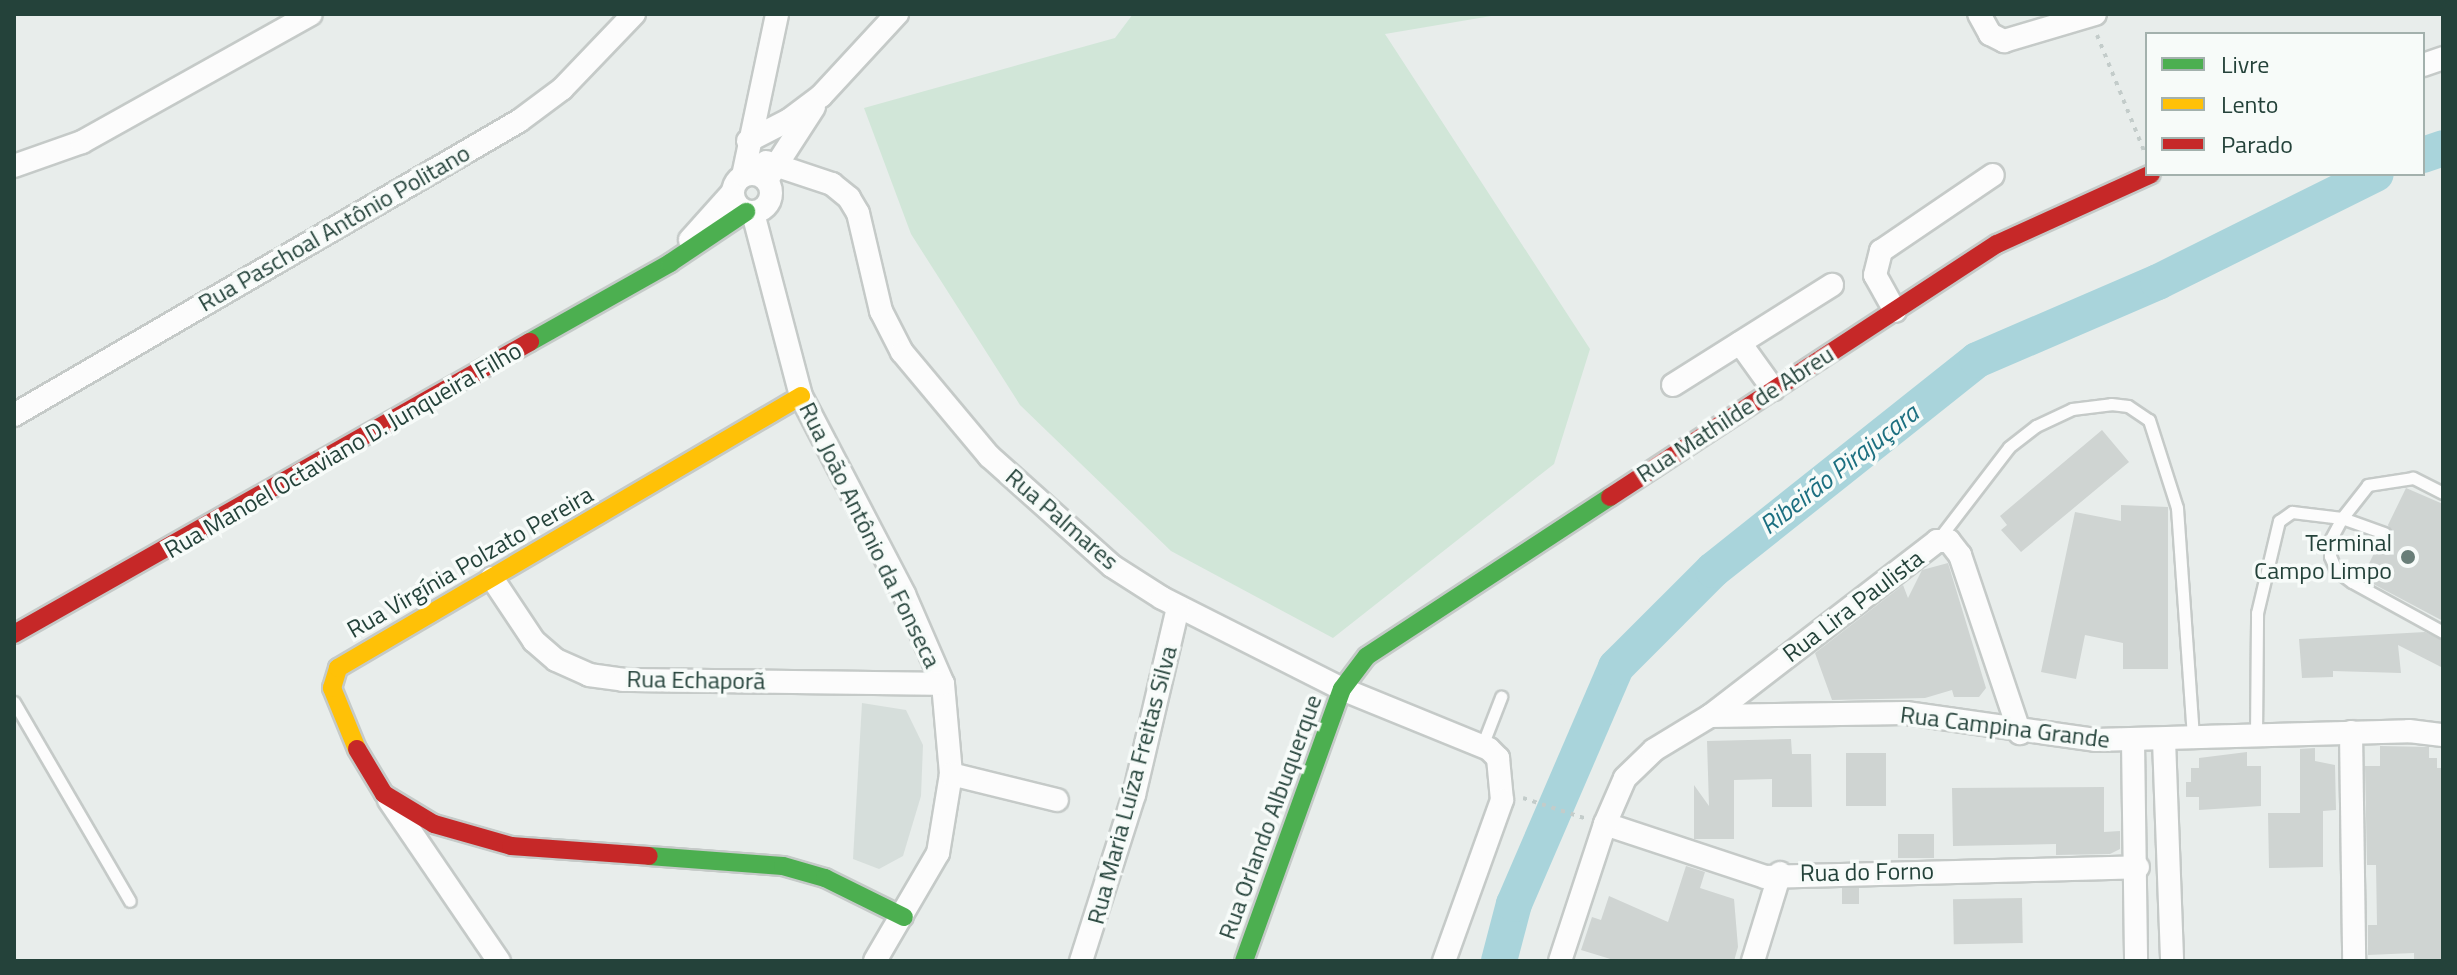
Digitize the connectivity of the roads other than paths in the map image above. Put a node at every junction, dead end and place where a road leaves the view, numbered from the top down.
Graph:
1 (311, 14) edge
2 (634, 14) edge
3 (777, 14) edge
4 (897, 14) edge
5 (1979, 14) edge
6 (2092, 15) edge
7 (821, 96) junction
8 (758, 137) junction
9 (15, 161) edge
10 (758, 175) junction
11 (1993, 175) dead end
12 (2147, 176) edge
13 (756, 209) junction
14 (670, 263) junction
15 (1832, 285) dead end
16 (1895, 311) junction
17 (1740, 343) junction
18 (1673, 385) dead end
19 (1773, 389) junction
20 (801, 396) junction
21 (14, 415) edge
22 (2443, 493) edge
23 (2342, 518) junction
24 (2384, 533) dead end
25 (1937, 541) junction
26 (492, 578) junction
27 (1178, 607) junction
28 (2443, 632) edge
29 (14, 634) edge
30 (943, 684) junction
31 (1342, 689) junction
32 (1501, 697) dead end
33 (14, 702) edge
34 (1710, 716) junction
35 (2351, 732) junction
36 (2020, 733) junction
37 (2443, 735) edge
38 (2256, 736) junction
39 (2164, 740) junction
40 (2193, 740) junction
41 (2133, 741) junction
42 (1485, 747) junction
43 (951, 774) junction
44 (384, 794) junction
45 (1057, 800) dead end
46 (1595, 821) junction
47 (2138, 867) junction
48 (1780, 873) junction
49 (130, 901) dead end
50 (904, 917) junction
51 (499, 961) edge
52 (875, 961) edge
53 (1081, 961) edge
54 (1244, 961) edge
55 (1444, 961) edge
56 (1560, 961) edge
57 (1753, 961) edge
58 (2136, 961) edge
59 (2172, 961) edge
60 (2354, 961) edge

1 - 9 street
2 - 21 street, Rua Paschoal Antônio Politano
3 - 8 street
4 - 7 street, Rua Manoel Octaviano D. Junqueira Filho
5 - 6 street
7 - 8 street, Rua Manoel Octaviano D. Junqueira Filho
7 - 10 street, Rua Manoel Octaviano D. Junqueira Filho
8 - 10 street
10 - 13 street
10 - 13 street
10 - 14 street, Rua Manoel Octaviano D. Junqueira Filho
10 - 27 street, Rua Palmares
11 - 16 street
12 - 16 street, Rua Mathilde de Abreu
13 - 14 street, Rua Manoel Octaviano D. Junqueira Filho
13 - 20 street, Rua João Antônio da Fonseca
14 - 29 street, Rua Manoel Octaviano D. Junqueira Filho
15 - 17 street
16 - 19 street, Rua Mathilde de Abreu
17 - 18 street
17 - 19 street
19 - 31 street, Rua Mathilde de Abreu
20 - 26 street, Rua Virgínia Polzato Pereira
20 - 30 street, Rua João Antônio da Fonseca
22 - 23 lane
23 - 24 lane
23 - 28 lane
23 - 38 lane
25 - 34 street, Rua Lira Paulista
25 - 36 street, Rua Lira Paulista
25 - 40 lane
26 - 30 street, Rua Echaporã
26 - 44 street, Rua Virgínia Polzato Pereira
27 - 31 street, Rua Palmares
27 - 53 street, Rua Maria Luíza Freitas Silva
30 - 43 street, Rua João Antônio da Fonseca
31 - 42 street, Rua Palmares
31 - 54 street, Rua Orlando Albuquerque
32 - 42 lane
33 - 49 lane
34 - 36 street, Rua Campina Grande
34 - 46 street, Rua Lira Paulista
35 - 37 street, Rua Campina Grande
35 - 38 street, Rua Campina Grande
35 - 60 street
36 - 41 street, Rua Campina Grande
38 - 40 street, Rua Campina Grande
39 - 40 street, Rua Campina Grande
39 - 41 street, Rua Campina Grande
39 - 59 street
41 - 47 street
42 - 55 street
43 - 45 street
43 - 50 street, Rua João Antônio da Fonseca
44 - 50 street, Rua Virgínia Polzato Pereira
44 - 51 street
46 - 48 street, Rua do Forno
46 - 56 street, Rua Lira Paulista
47 - 48 street, Rua do Forno
47 - 58 street
48 - 57 street
50 - 52 street, Rua João Antônio da Fonseca

